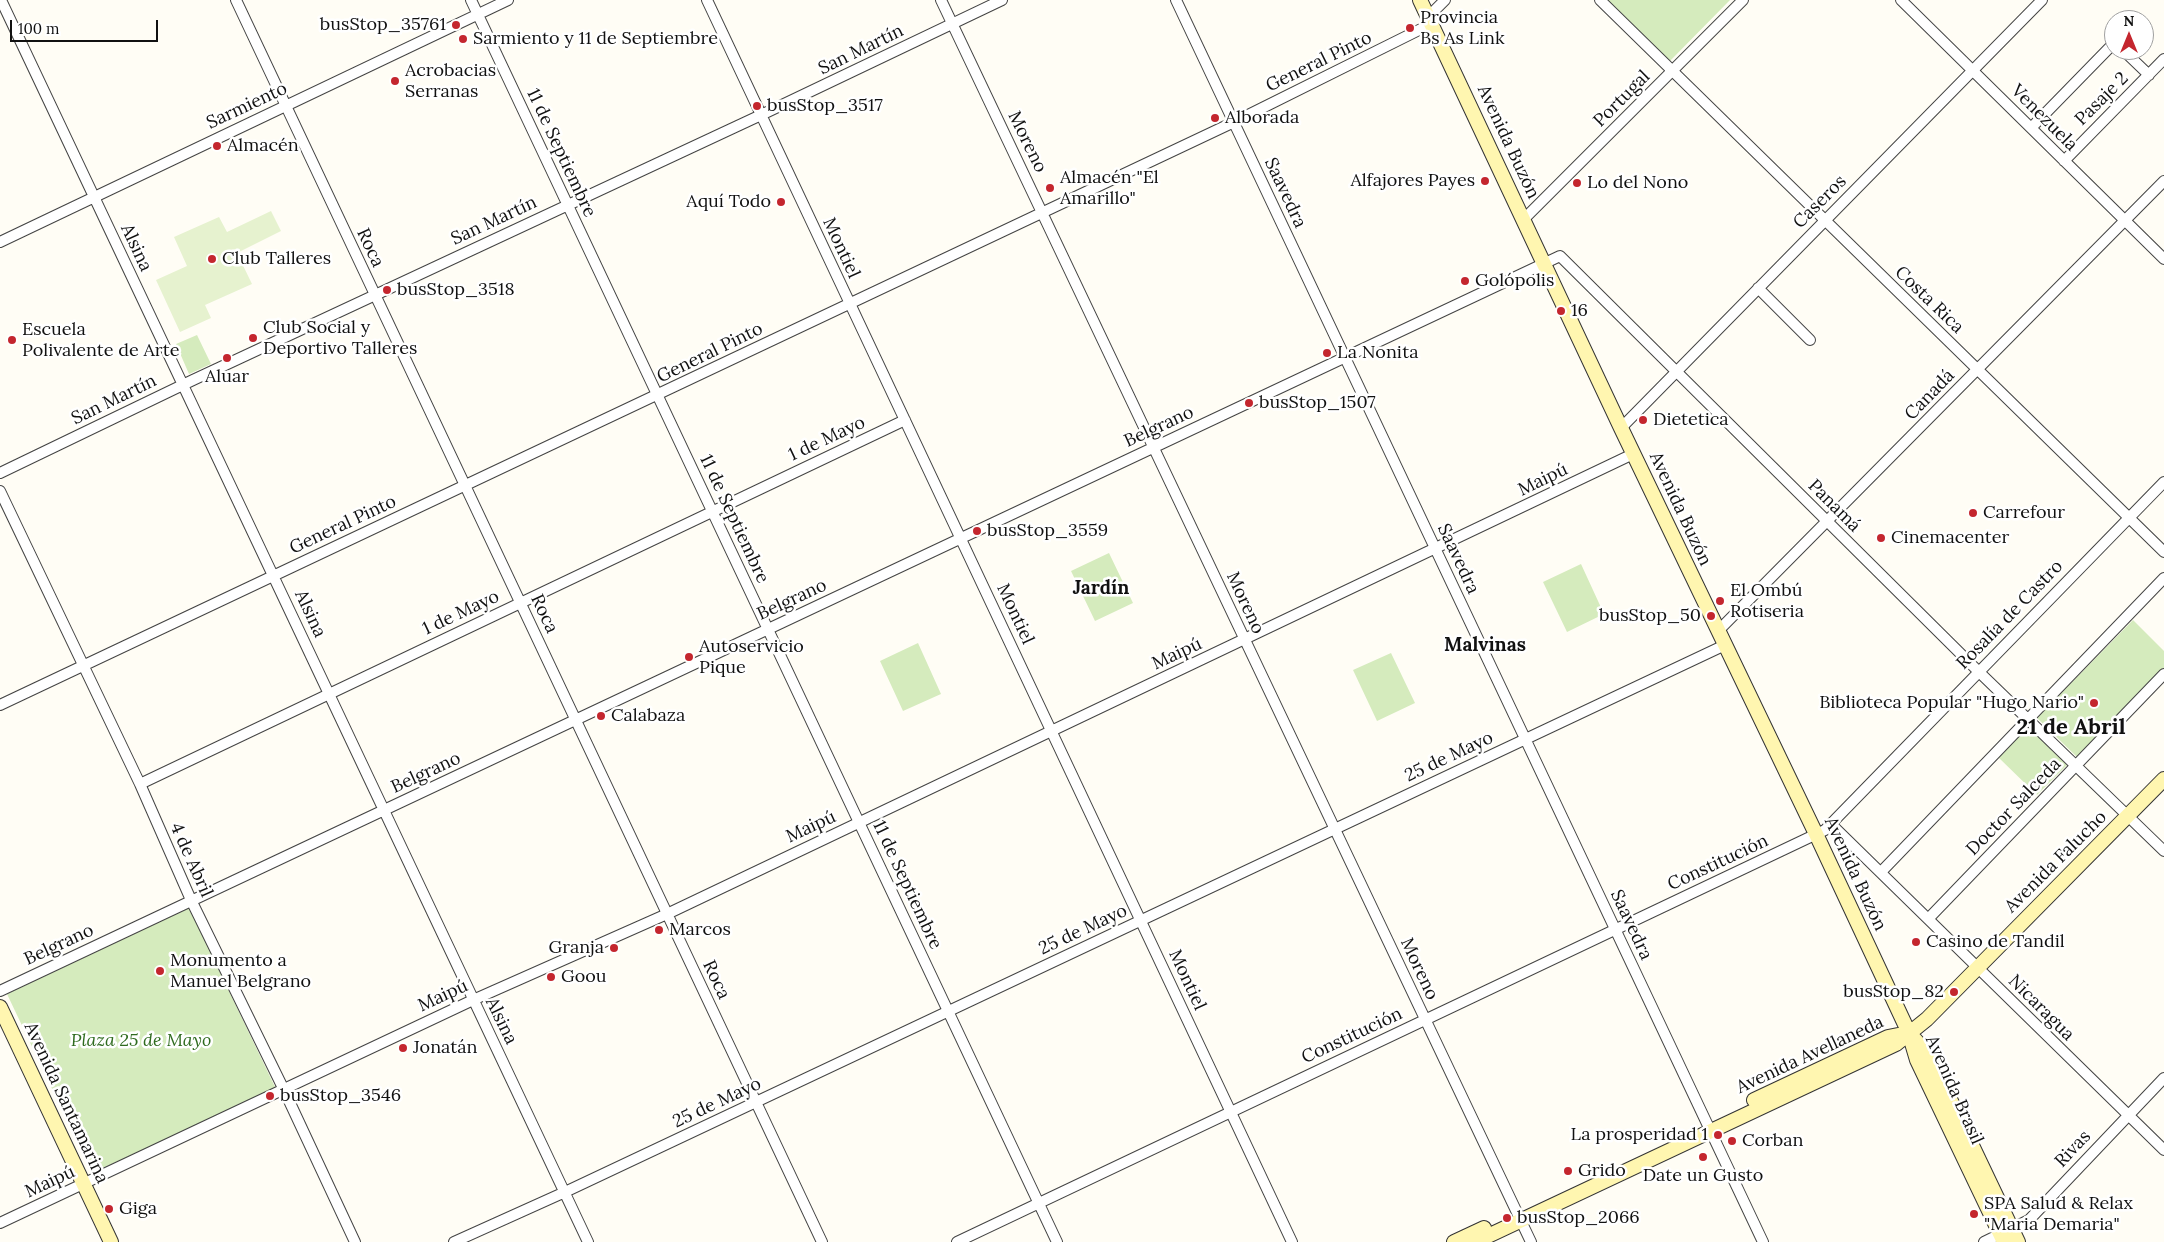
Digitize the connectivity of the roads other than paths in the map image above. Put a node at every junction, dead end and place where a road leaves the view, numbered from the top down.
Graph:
1 (236, 0) edge
2 (471, 0) edge
3 (508, 0) edge
4 (707, 0) edge
5 (941, 0) edge
6 (1002, 0) edge
7 (1176, 0) edge
8 (1420, 0) edge
9 (1445, 0) edge
10 (1600, 0) edge
11 (1743, 0) edge
12 (1901, 0) edge
13 (2042, 0) edge
14 (4, 2) edge
15 (478, 14) junction
16 (1430, 21) junction
17 (952, 24) junction
18 (2104, 53) edge
19 (2164, 59) edge
20 (2133, 60) edge
21 (1972, 70) junction
22 (1673, 71) junction
23 (2149, 75) junction
24 (286, 106) junction
25 (761, 115) junction
26 (1234, 122) junction
27 (2031, 128) junction
28 (2064, 161) junction
29 (2164, 181) edge
30 (94, 197) junction
31 (567, 204) junction
32 (1043, 212) junction
33 (1523, 220) junction
34 (1825, 220) junction
35 (2125, 220) junction
36 (0, 242) edge
37 (2164, 259) edge
38 (1544, 264) junction
39 (1758, 288) junction
40 (374, 296) junction
41 (849, 304) junction
42 (1810, 340) dead end
43 (1345, 358) junction
44 (1977, 370) junction
45 (1676, 371) junction
46 (182, 385) junction
47 (657, 396) junction
48 (905, 420) junction
49 (1621, 428) junction
50 (1154, 448) junction
51 (1633, 454) junction
52 (0, 473) edge
53 (2164, 482) edge
54 (464, 486) junction
55 (0, 490) edge
56 (712, 511) junction
57 (2128, 518) junction
58 (1828, 522) junction
59 (961, 538) junction
60 (1435, 549) junction
61 (2164, 552) edge
62 (274, 575) junction
63 (2164, 578) edge
64 (520, 603) junction
65 (768, 629) junction
66 (1718, 630) junction
67 (1244, 640) junction
68 (1725, 645) junction
69 (84, 665) junction
70 (1978, 671) junction
71 (2164, 674) edge
72 (329, 694) junction
73 (0, 705) edge
74 (2027, 719) junction
75 (576, 720) junction
76 (1052, 731) junction
77 (1525, 738) junction
78 (2076, 765) junction
79 (2164, 779) edge
80 (140, 784) junction
81 (384, 810) junction
82 (2128, 816) junction
83 (859, 823) junction
84 (1832, 824) junction
85 (1334, 829) junction
86 (1816, 834) junction
87 (2164, 851) edge
88 (1880, 872) junction
89 (191, 900) junction
90 (667, 914) junction
91 (1929, 918) junction
92 (1141, 920) junction
93 (1615, 930) junction
94 (1978, 967) junction
95 (0, 991) edge
96 (473, 1000) junction
97 (0, 1007) edge
98 (948, 1011) junction
99 (1425, 1020) junction
100 (1909, 1032) junction
101 (2164, 1078) edge
102 (284, 1090) junction
103 (756, 1102) junction
104 (1231, 1112) junction
105 (2127, 1116) junction
106 (1709, 1127) junction
107 (2164, 1150) edge
108 (83, 1184) junction
109 (565, 1192) junction
110 (1038, 1203) junction
111 (1519, 1217) junction
112 (0, 1223) edge
113 (2005, 1235) edge
114 (111, 1242) edge
115 (355, 1242) edge
116 (454, 1242) edge
117 (588, 1242) edge
118 (822, 1242) edge
119 (957, 1242) edge
120 (1057, 1242) edge
121 (1292, 1242) edge
122 (1454, 1242) edge
123 (1475, 1242) edge
124 (1530, 1242) edge
125 (1763, 1242) edge
126 (1984, 1242) edge
127 (2018, 1242) edge

1 - 24 street, Roca
2 - 15 street, 11 de Septiembre
3 - 15 street, Sarmiento
4 - 25 street, Montiel
5 - 17 street, Moreno
6 - 17 street, San Martín
7 - 26 street, Saavedra
8 - 16 main road, Avenida Buzón
9 - 16 street, General Pinto
10 - 22 street, Costa Rica
11 - 22 street, Portugal
12 - 21 street, Venezuela
13 - 21 street, Caseros
14 - 30 street, Alsina
15 - 24 street, Sarmiento
15 - 31 street, 11 de Septiembre
16 - 26 street, General Pinto
16 - 33 main road, Avenida Buzón
17 - 25 street, San Martín
17 - 32 street, Moreno
18 - 27 street
19 - 23 street, Pasaje 2
20 - 23 street
21 - 27 street, Venezuela
21 - 34 street, Caseros
22 - 33 street, Portugal
22 - 34 street, Costa Rica
23 - 28 street, Pasaje 2
24 - 30 street, Sarmiento
24 - 40 street, Roca
25 - 31 street, San Martín
25 - 41 street, Montiel
26 - 32 street, General Pinto
26 - 43 street, Saavedra
27 - 28 street, Venezuela
28 - 35 street, Venezuela
29 - 35 street, Canadá
30 - 36 street, Sarmiento
30 - 46 street, Alsina
31 - 40 street, San Martín
31 - 47 street, 11 de Septiembre
32 - 41 street, General Pinto
32 - 50 street, Moreno
33 - 38 main road, Avenida Buzón
34 - 39 street, Caseros
34 - 44 street, Costa Rica
35 - 37 street, Venezuela
35 - 44 street, Canadá
38 - 43 street, Belgrano
38 - 45 street, Panamá
38 - 49 main road, Avenida Buzón
39 - 42 street
39 - 45 street, Caseros
40 - 46 street, San Martín
40 - 54 street, Roca
41 - 47 street, General Pinto
41 - 48 street, Montiel
43 - 50 street, Belgrano
43 - 60 street, Saavedra
44 - 57 street, Costa Rica
44 - 58 street, Canadá
45 - 49 street, Caseros
45 - 58 street, Panamá
46 - 52 street, San Martín
46 - 62 street, Alsina
47 - 54 street, General Pinto
47 - 56 street, 11 de Septiembre
48 - 56 street, 1 de Mayo
48 - 59 street, Montiel
49 - 51 main road, Avenida Buzón
50 - 59 street, Belgrano
50 - 67 street, Moreno
51 - 60 street, Maipú
51 - 66 main road, Avenida Buzón
53 - 57 street, Rosalía de Castro
54 - 62 street, General Pinto
54 - 64 street, Roca
55 - 69 street, 4 de Abril
56 - 64 street, 1 de Mayo
56 - 65 street, 11 de Septiembre
57 - 61 street, Costa Rica
57 - 70 street, Rosalía de Castro
58 - 66 street, Canadá
58 - 70 street, Panamá
59 - 65 street, Belgrano
59 - 76 street, Montiel
60 - 67 street, Maipú
60 - 77 street, Saavedra
62 - 69 street, General Pinto
62 - 72 street, Alsina
63 - 74 street
64 - 72 street, 1 de Mayo
64 - 75 street, Roca
65 - 75 street, Belgrano
65 - 83 street, 11 de Septiembre
66 - 68 main road, Avenida Buzón
67 - 76 street, Maipú
67 - 85 street, Moreno
68 - 77 street, 25 de Mayo
68 - 86 main road, Avenida Buzón
69 - 73 street, General Pinto
69 - 80 street, 4 de Abril
70 - 74 street, Panamá
70 - 84 street, Rosalía de Castro
71 - 78 street, Doctor Salceda
72 - 80 street, 1 de Mayo
72 - 81 street, Alsina
74 - 78 street, Panamá
74 - 88 street
75 - 81 street, Belgrano
75 - 90 street, Roca
76 - 83 street, Maipú
76 - 92 street, Montiel
77 - 85 street, 25 de Mayo
77 - 93 street, Saavedra
78 - 82 street, Panamá
78 - 91 street, Doctor Salceda
79 - 82 main road, Avenida Falucho
80 - 89 street, 4 de Abril
81 - 89 street, Belgrano
81 - 96 street, Alsina
82 - 87 street, Panamá
82 - 94 main road, Avenida Falucho
83 - 90 street, Maipú
83 - 98 street, 11 de Septiembre
84 - 86 street, Rosalía de Castro
84 - 88 street, Nicaragua
85 - 92 street, 25 de Mayo
85 - 99 street, Moreno
86 - 93 street, Constitución
86 - 100 main road, Avenida Buzón
88 - 91 street, Nicaragua
89 - 95 street, Belgrano
89 - 102 street, 4 de Abril
90 - 96 street, Maipú
90 - 103 street, Roca
91 - 94 street, Nicaragua
92 - 98 street, 25 de Mayo
92 - 104 street, Montiel
93 - 99 street, Constitución
93 - 106 street, Saavedra
94 - 100 main road, Avenida Falucho
94 - 105 street, Nicaragua
96 - 102 street, Maipú
96 - 109 street, Alsina
97 - 108 main road, Avenida Santamarina
98 - 103 street, 25 de Mayo
98 - 110 street, 11 de Septiembre
99 - 104 street, Constitución
99 - 111 street, Moreno
100 - 106 main road, Avenida Avellaneda
100 - 113 main road, Avenida Brasil
101 - 105 street, Rivas
102 - 108 street, Maipú
102 - 115 street, 4 de Abril
103 - 109 street, 25 de Mayo
103 - 118 street, Roca
104 - 110 street, Constitución
104 - 121 street, Montiel
105 - 107 street, Nicaragua
105 - 113 street, Rivas
106 - 111 main road, Avenida Avellaneda
106 - 125 street, Saavedra
108 - 112 street, Maipú
108 - 114 main road, Avenida Santamarina
109 - 116 street, 25 de Mayo
109 - 117 street, Alsina
110 - 119 street, Constitución
110 - 120 street, 11 de Septiembre
111 - 122 main road, Avenida Avellaneda
111 - 123 main road, Avenida Avellaneda
111 - 124 street, Moreno
113 - 126 street, Rivas
113 - 127 main road, Avenida Brasil

